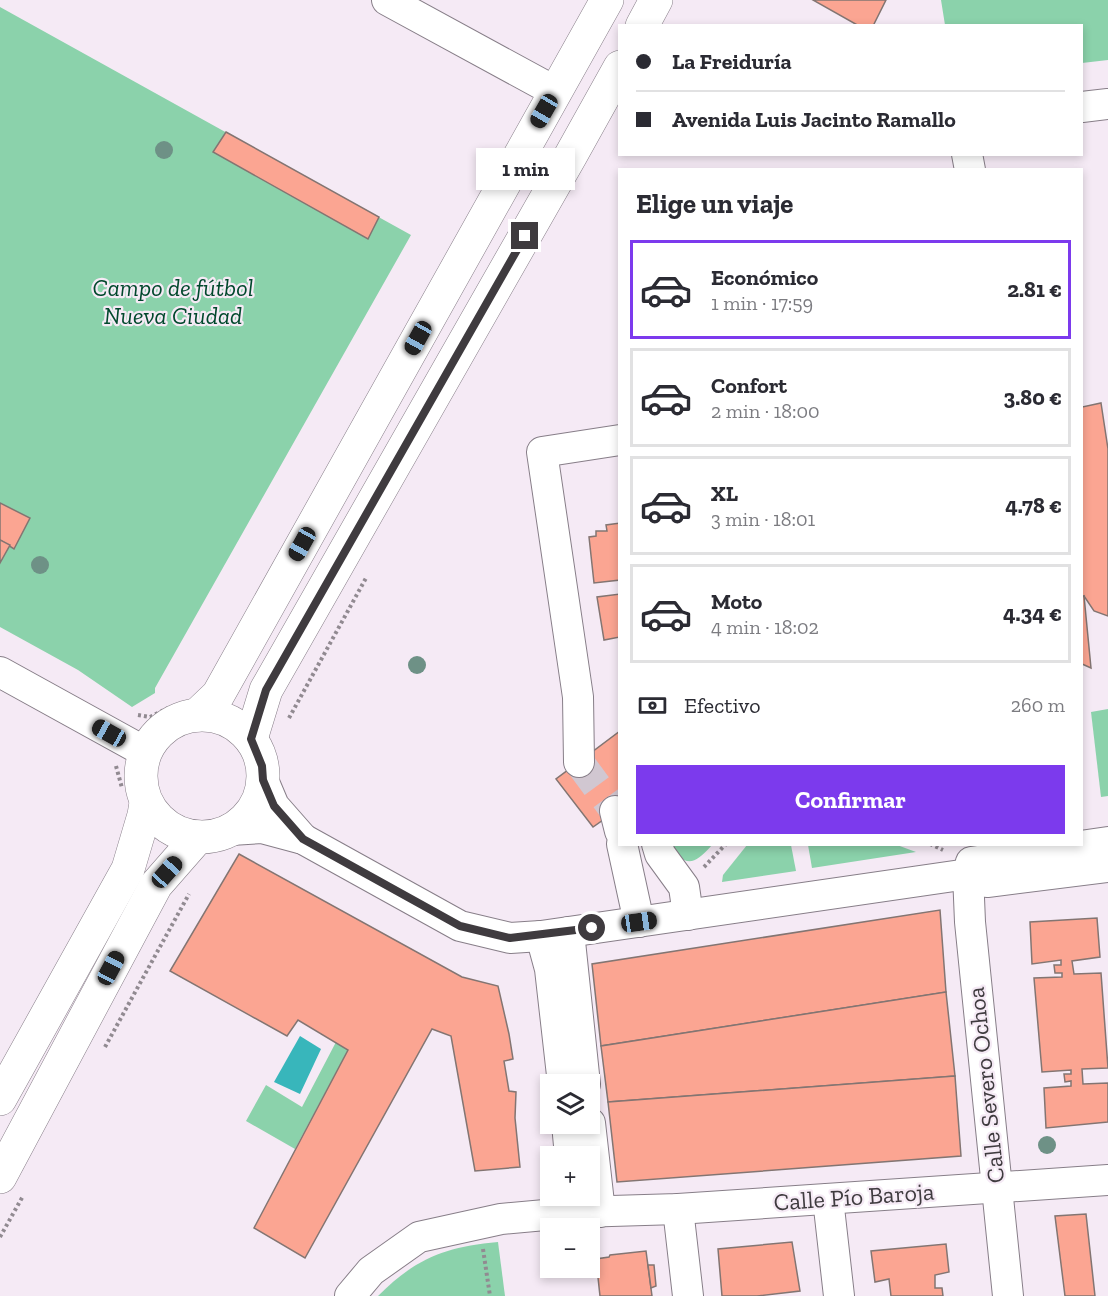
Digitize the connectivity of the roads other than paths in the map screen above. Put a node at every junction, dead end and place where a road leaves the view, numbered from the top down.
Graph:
1 (387, 0) edge
2 (607, 0) edge
3 (656, 0) edge
4 (643, 24) edge
5 (618, 71) edge
6 (556, 92) junction
7 (1108, 104) edge
8 (1083, 107) edge
9 (618, 440) edge
10 (0, 672) edge
11 (197, 715) junction
12 (251, 739) junction
13 (145, 752) junction
14 (579, 762) tunnel mouth
15 (263, 780) junction
16 (146, 802) junction
17 (231, 830) junction
18 (198, 837) junction
19 (303, 839) junction
20 (1108, 842) edge
21 (622, 846) edge
22 (658, 846) edge
23 (1081, 846) edge
24 (1083, 846) edge
25 (1108, 867) edge
26 (968, 874) junction
27 (688, 915) junction
28 (639, 922) junction
29 (555, 934) junction
30 (562, 1074) edge
31 (583, 1074) edge
32 (0, 1099) edge
33 (1108, 1180) edge
34 (12, 1186) edge
35 (996, 1187) junction
36 (828, 1199) junction
37 (584, 1206) edge
38 (678, 1209) junction
39 (351, 1296) edge
40 (688, 1296) edge
41 (839, 1296) edge
42 (1008, 1296) edge

1 - 6 street
2 - 6 main road
3 - 4 main road
5 - 12 main road
6 - 11 main road
7 - 8 street
9 - 14 street
10 - 13 street
11 - 12 main road
11 - 13 main road
12 - 15 main road
13 - 16 main road
15 - 17 main road
15 - 19 street
16 - 18 main road
16 - 32 main road
17 - 18 main road
17 - 19 street
18 - 34 main road
19 - 29 street
20 - 24 street
21 - 28 street
22 - 27 street
23 - 26 street
25 - 26 street
26 - 27 street
26 - 35 street, Calle Severo Ochoa
27 - 28 street
28 - 29 street
29 - 30 street
29 - 31 street
33 - 35 street, Calle Pío Baroja
35 - 36 street, Calle Pío Baroja
35 - 42 street, Calle Severo Ochoa
36 - 38 street, Calle Pío Baroja
36 - 41 street
37 - 38 street, Calle Pío Baroja
37 - 39 street, Calle Pío Baroja
38 - 40 street

